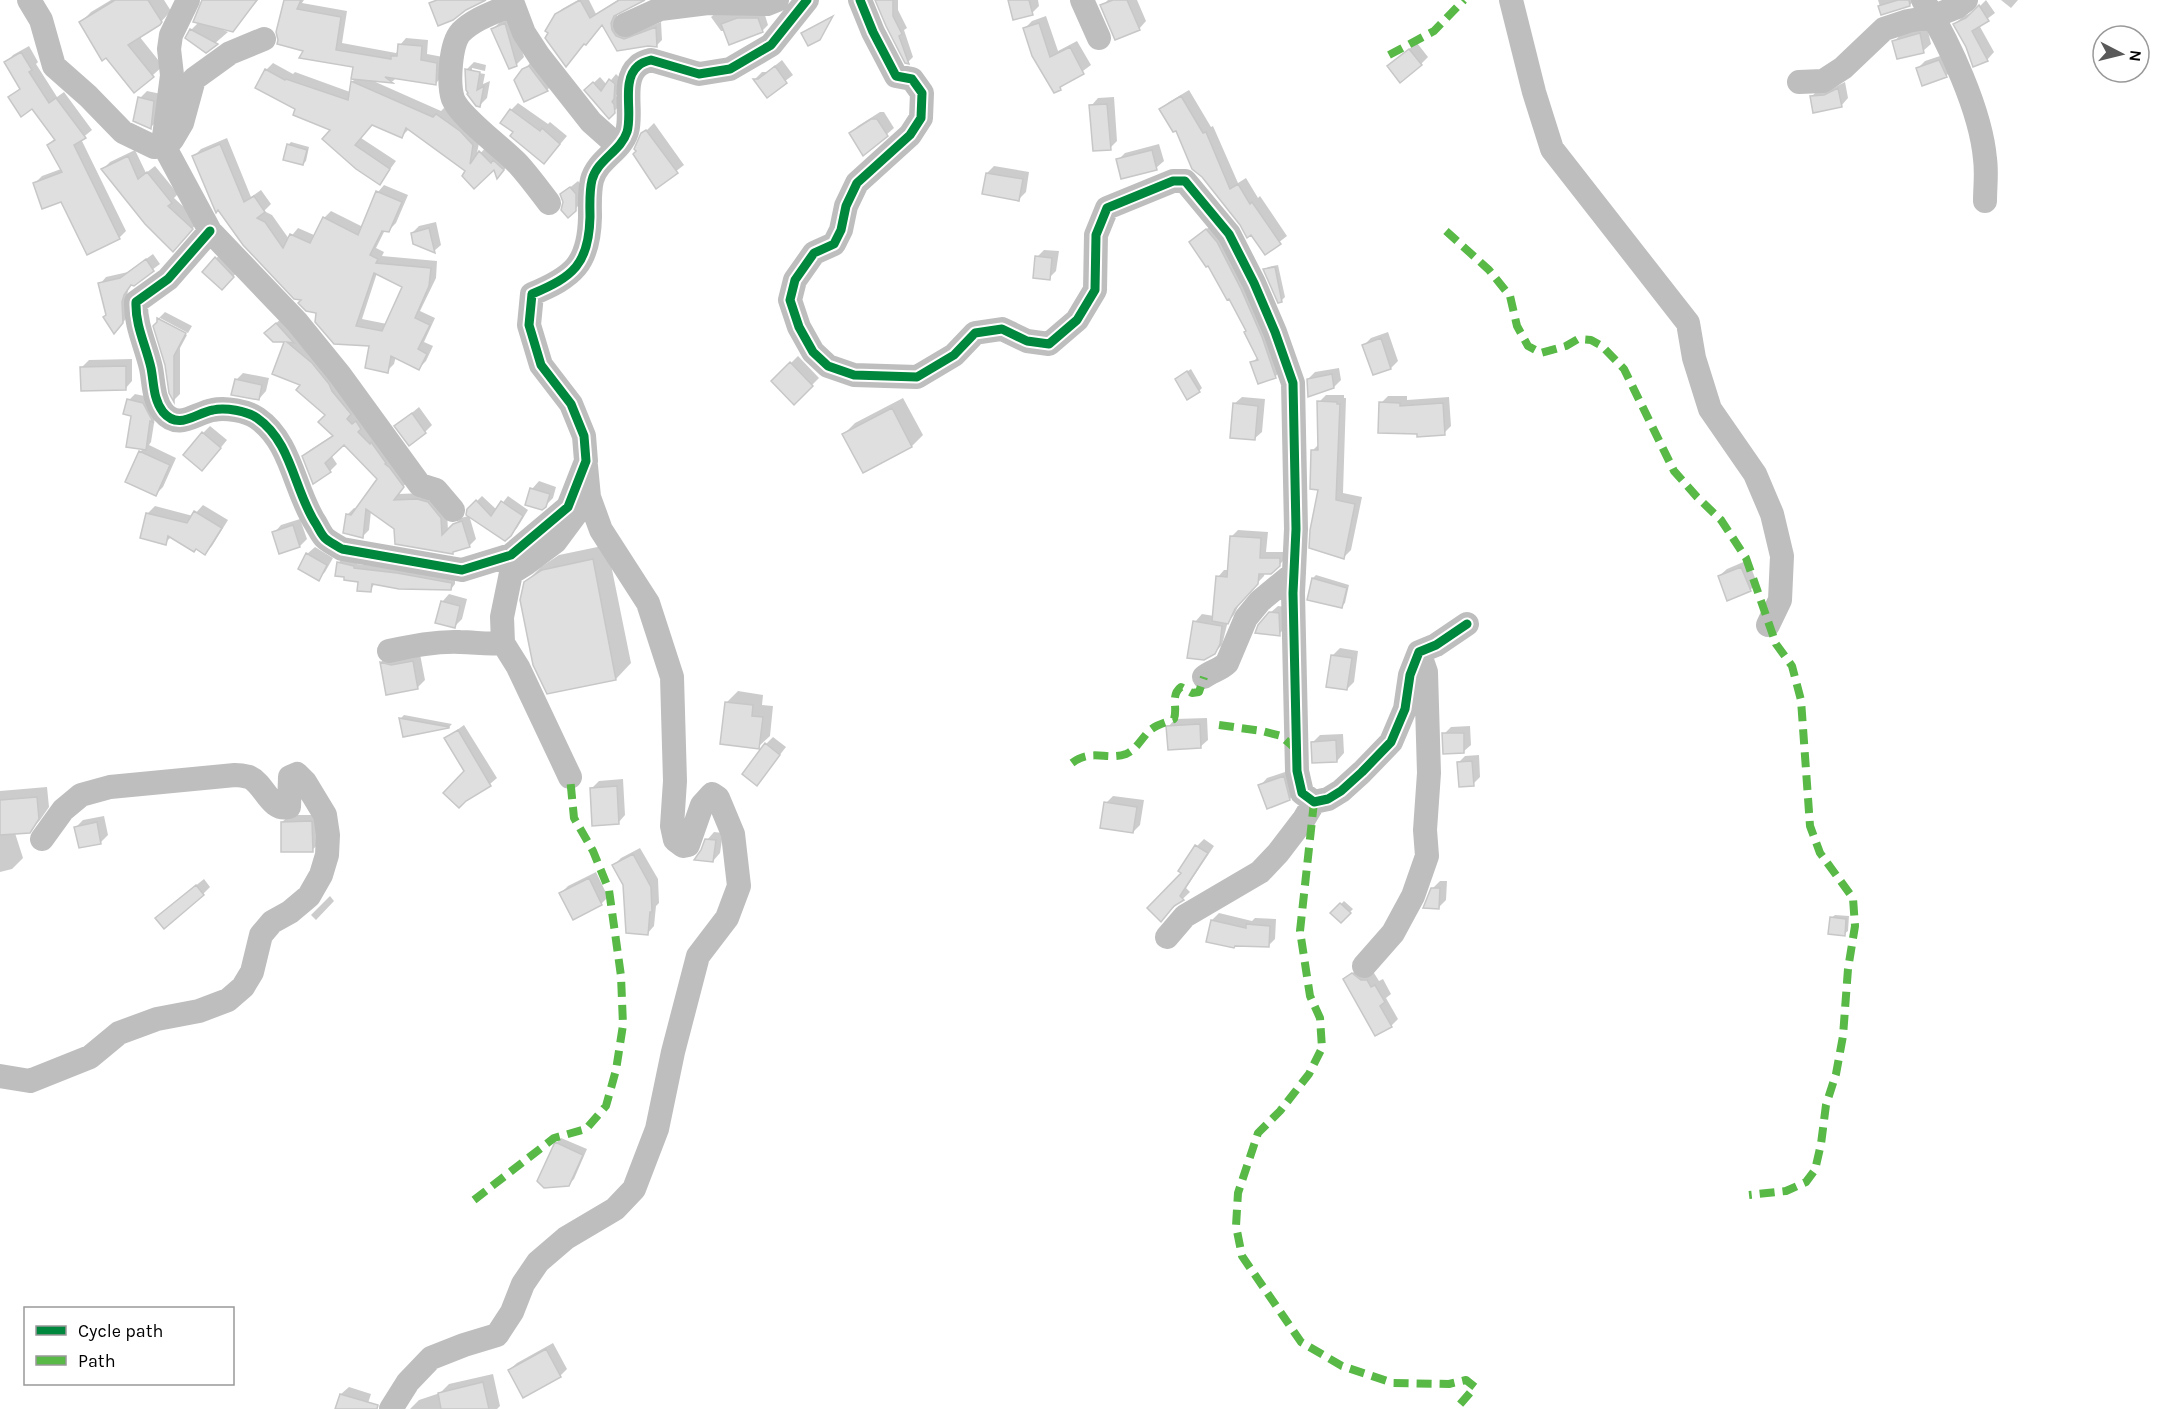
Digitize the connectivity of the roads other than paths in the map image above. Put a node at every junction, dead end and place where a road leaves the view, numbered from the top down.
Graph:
1 (29, 0) edge
2 (188, 0) edge
3 (777, 0) edge
4 (807, 0) edge
5 (860, 0) edge
6 (1082, 0) edge
7 (1511, 0) edge
8 (1966, 0) edge
9 (512, 2) edge
10 (1928, 8) edge
11 (625, 25) dead end
12 (1099, 38) dead end
13 (264, 39) dead end
14 (1799, 82) dead end
15 (163, 144) junction
16 (618, 146) junction
17 (1985, 201) dead end
18 (549, 203) dead end
19 (210, 231) junction
20 (586, 461) junction
21 (589, 497) junction
22 (453, 510) dead end
23 (1294, 573) junction
24 (1467, 624) dead end
25 (1768, 625) dead end
26 (503, 644) junction
27 (389, 651) dead end
28 (1419, 652) junction
29 (1204, 677) dead end
30 (570, 777) dead end
31 (1314, 802) junction
32 (42, 839) dead end
33 (1167, 937) dead end
34 (1365, 966) dead end
35 (0, 1076) edge
36 (391, 1409) edge

1 - 15 street
2 - 15 street
3 - 11 street
4 - 16 street
5 - 23 street
6 - 12 street
7 - 25 street
8 - 10 street
9 - 16 street
9 - 18 street
10 - 14 street
10 - 17 street
13 - 15 street
15 - 19 street
16 - 20 street
19 - 20 street
19 - 22 street
20 - 21 street
21 - 26 street
21 - 36 street
23 - 29 street
23 - 31 street
24 - 28 street
26 - 27 street
26 - 30 street
28 - 31 street
28 - 34 street
31 - 33 street
32 - 35 street

